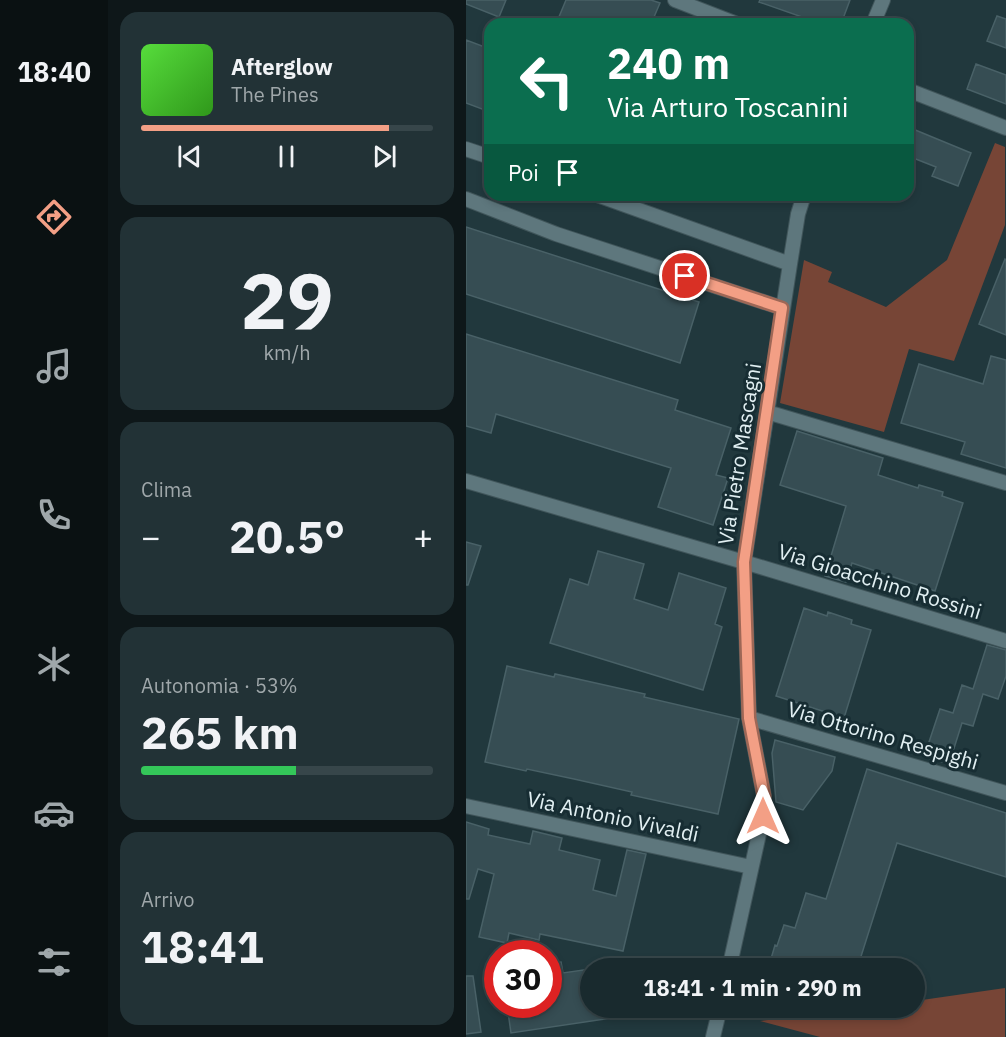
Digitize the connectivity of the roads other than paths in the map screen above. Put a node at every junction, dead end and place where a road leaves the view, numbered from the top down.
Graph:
1 (675, 0) edge
2 (883, 0) edge
3 (722, 18) edge
4 (876, 18) edge
5 (914, 92) edge
6 (1006, 128) edge
7 (466, 149) edge
8 (484, 155) edge
9 (466, 199) edge
10 (614, 201) edge
11 (802, 201) edge
12 (790, 264) junction
13 (782, 308) junction
14 (767, 412) junction
15 (466, 481) edge
16 (1006, 483) edge
17 (744, 562) junction
18 (1006, 641) edge
19 (749, 718) junction
20 (1006, 793) edge
21 (466, 806) edge
22 (751, 867) junction
23 (731, 958) edge
24 (718, 1018) edge
25 (713, 1037) edge

1 - 3 street
2 - 4 street
5 - 6 street
7 - 8 street
9 - 13 street
10 - 12 street
11 - 12 street, Via Pietro Mascagni
12 - 13 street, Via Pietro Mascagni
13 - 14 street, Via Pietro Mascagni
14 - 16 street
14 - 17 street, Via Pietro Mascagni
15 - 17 street, Via Gioacchino Rossini
17 - 18 street, Via Gioacchino Rossini
17 - 19 street, Via Pietro Mascagni
19 - 20 street, Via Ottorino Respighi
19 - 22 street, Via Pietro Mascagni
21 - 22 street, Via Antonio Vivaldi
22 - 23 street, Via Pietro Mascagni
24 - 25 street

